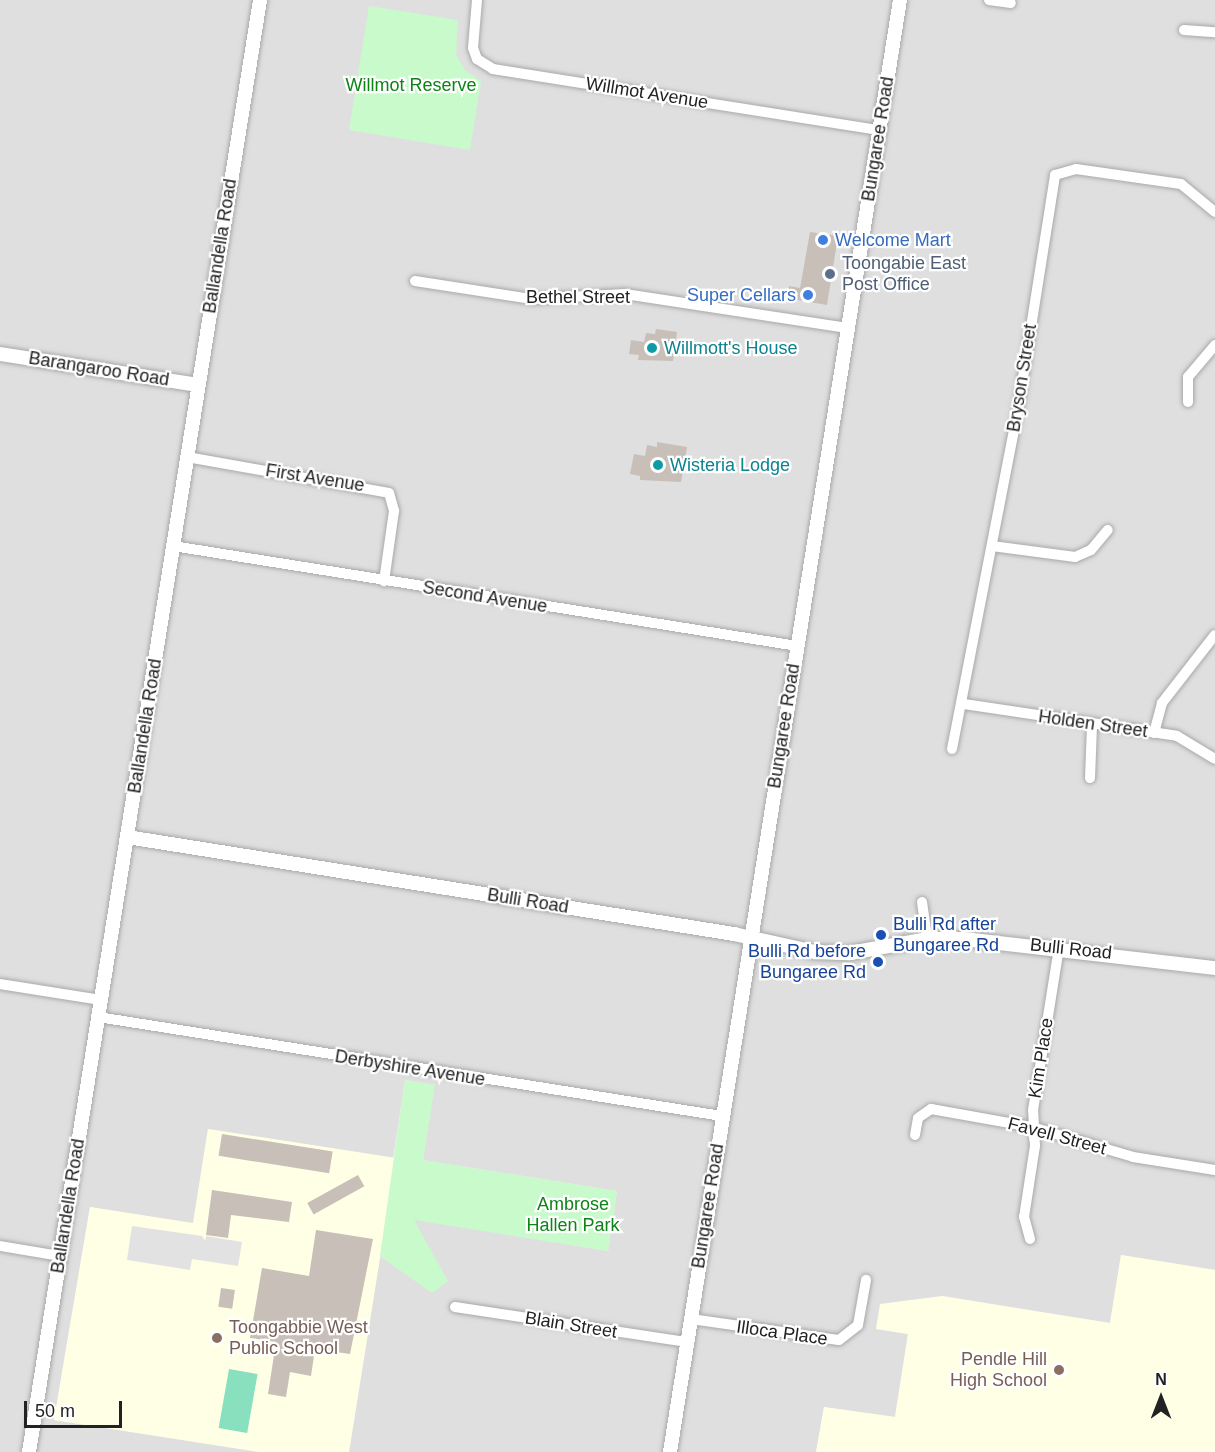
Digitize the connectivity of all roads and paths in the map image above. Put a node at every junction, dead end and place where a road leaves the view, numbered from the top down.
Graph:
1 (260, 0) edge
2 (477, 0) edge
3 (900, 0) edge
4 (989, 0) edge
5 (1011, 3) dead end
6 (1184, 30) dead end
7 (1215, 32) edge
8 (880, 130) junction
9 (1215, 212) edge
10 (415, 280) dead end
11 (847, 328) junction
12 (1215, 345) edge
13 (0, 354) edge
14 (198, 385) junction
15 (1188, 402) dead end
16 (187, 457) junction
17 (1108, 530) dead end
18 (173, 546) junction
19 (992, 546) junction
20 (384, 581) junction
21 (1215, 635) edge
22 (797, 646) junction
23 (964, 704) junction
24 (1092, 725) junction
25 (1154, 733) junction
26 (952, 749) dead end
27 (1215, 759) edge
28 (1090, 778) dead end
29 (127, 837) junction
30 (922, 902) dead end
31 (751, 938) junction
32 (927, 939) junction
33 (1059, 948) junction
34 (1215, 968) edge
35 (0, 984) edge
36 (101, 1000) junction
37 (98, 1017) junction
38 (722, 1116) junction
39 (1032, 1127) junction
40 (915, 1135) dead end
41 (1215, 1170) edge
42 (1030, 1239) dead end
43 (0, 1246) edge
44 (60, 1256) junction
45 (866, 1280) dead end
46 (455, 1307) dead end
47 (691, 1319) junction
48 (687, 1342) junction
49 (29, 1452) edge
50 (670, 1452) edge

1 - 14 street, Ballandella Road
2 - 8 street, Willmot Avenue
3 - 8 street, Bungaree Road
4 - 5 street
6 - 7 street
8 - 11 street, Bungaree Road
9 - 19 street, Bryson Street
10 - 11 street, Bethel Street
11 - 22 street, Bungaree Road
12 - 15 street
13 - 14 street, Barangaroo Road
14 - 16 street, Ballandella Road
16 - 18 street, Ballandella Road
16 - 20 street, First Avenue
17 - 19 street
18 - 20 street, Second Avenue
18 - 29 street, Ballandella Road
19 - 23 street, Bryson Street
20 - 22 street, Second Avenue
21 - 25 street
22 - 31 street, Bungaree Road
23 - 24 street, Holden Street
23 - 26 street, Bryson Street
24 - 25 street, Holden Street
24 - 28 street
25 - 27 street, Holden Street
29 - 31 street, Bulli Road
29 - 36 street, Ballandella Road
30 - 32 street
31 - 32 street, Bulli Road
31 - 38 street, Bungaree Road
32 - 33 street, Bulli Road
33 - 34 street, Bulli Road
33 - 39 street, Kim Place
35 - 36 street
36 - 37 street, Ballandella Road
37 - 38 street, Derbyshire Avenue
37 - 44 street, Ballandella Road
38 - 47 street, Bungaree Road
39 - 40 street, Favell Street
39 - 41 street, Favell Street
39 - 42 street, Kim Place
43 - 44 street
44 - 49 street, Ballandella Road
45 - 47 street, Illoca Place
46 - 48 street, Blain Street
47 - 48 street, Bungaree Road
48 - 50 street, Bungaree Road

